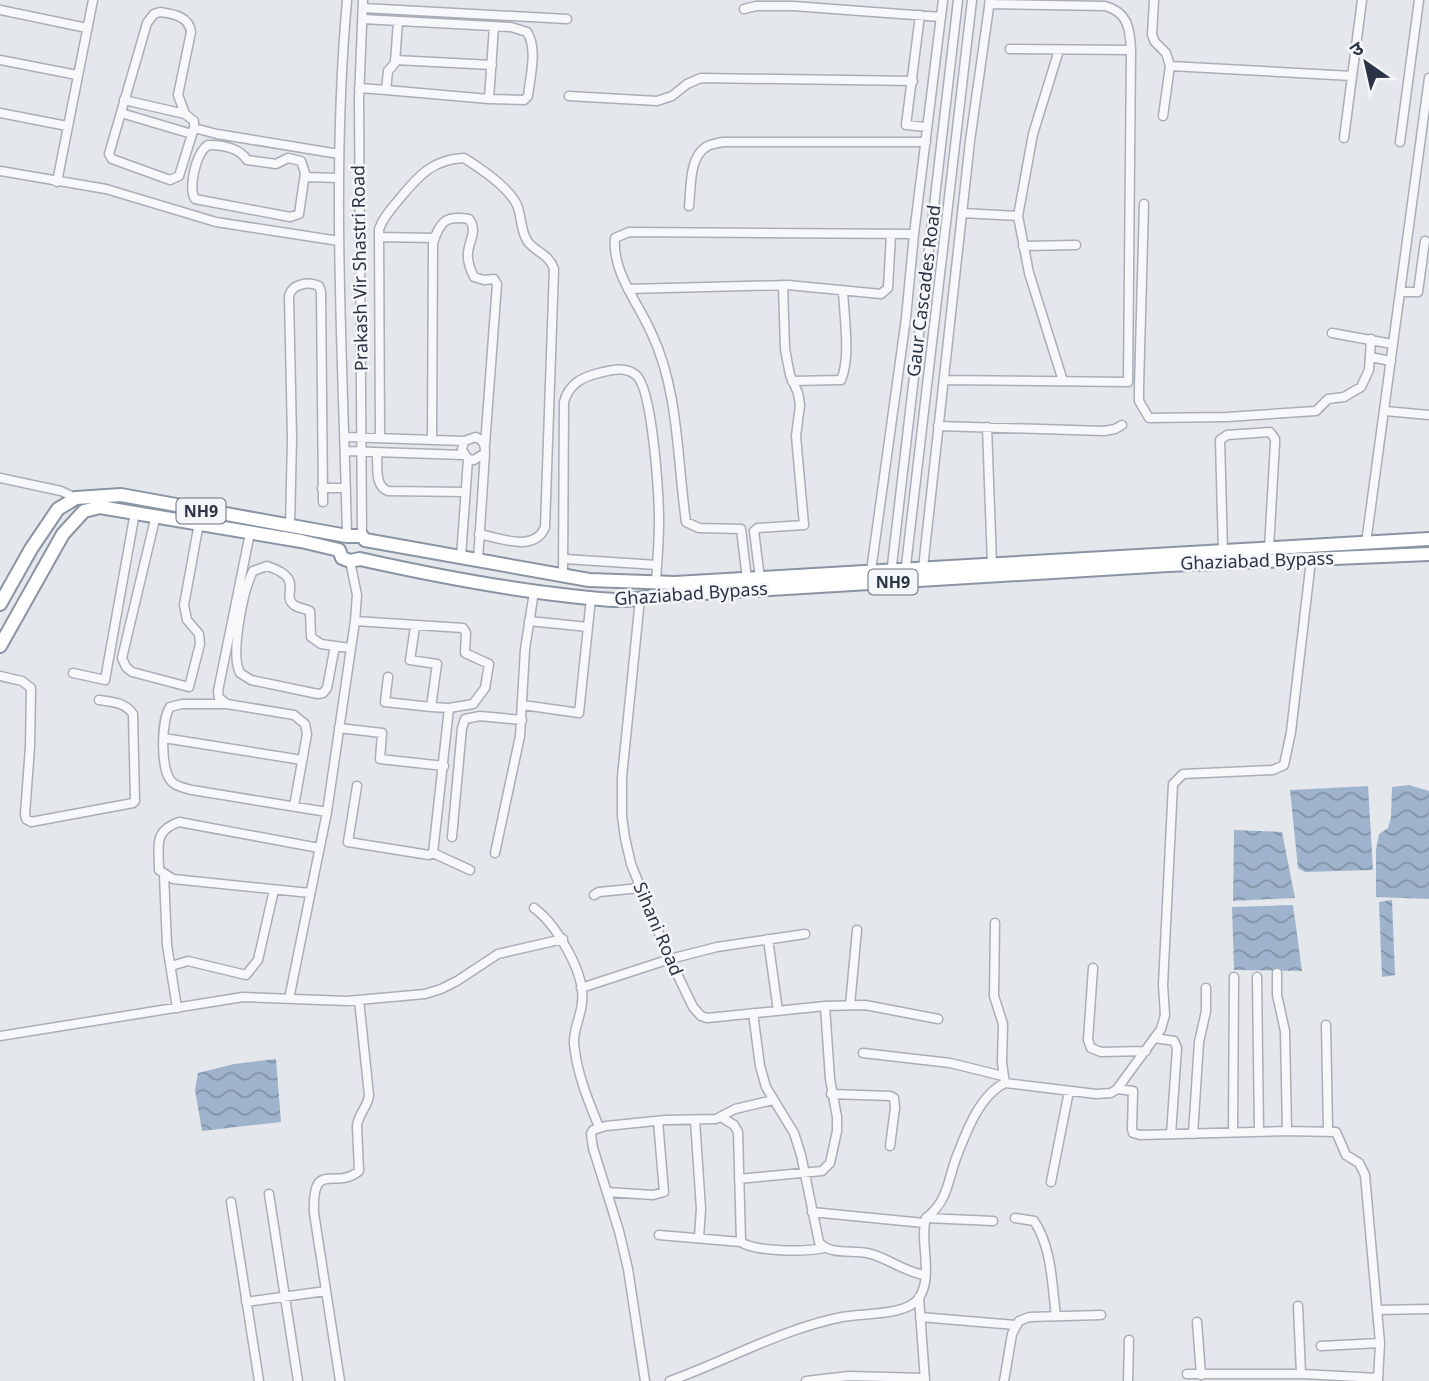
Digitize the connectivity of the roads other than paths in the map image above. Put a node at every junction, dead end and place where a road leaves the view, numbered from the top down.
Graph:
1 (93, 0) edge
2 (347, 0) edge
3 (943, 0) edge
4 (958, 0) edge
5 (972, 0) edge
6 (1154, 0) edge
7 (1362, 0) edge
8 (1419, 0) edge
9 (989, 2) edge
10 (363, 4) edge
11 (744, 9) dead end
12 (0, 10) edge
13 (920, 15) junction
14 (941, 17) junction
15 (362, 19) junction
16 (567, 19) dead end
17 (398, 21) junction
18 (494, 26) junction
19 (87, 28) junction
20 (1010, 49) dead end
21 (1059, 50) junction
22 (1131, 50) junction
23 (0, 60) edge
24 (395, 60) junction
25 (492, 65) junction
26 (964, 65) junction
27 (1170, 66) junction
28 (979, 68) junction
29 (77, 75) junction
30 (933, 76) junction
31 (1352, 76) junction
32 (948, 78) junction
33 (1429, 78) edge
34 (913, 81) junction
35 (359, 88) junction
36 (386, 90) junction
37 (569, 96) dead end
38 (340, 98) junction
39 (359, 99) junction
40 (489, 99) junction
41 (124, 100) junction
42 (0, 113) edge
43 (121, 113) junction
44 (185, 114) junction
45 (1163, 116) dead end
46 (67, 125) junction
47 (928, 127) junction
48 (193, 131) junction
49 (1344, 138) dead end
50 (926, 142) junction
51 (1400, 142) dead end
52 (339, 154) junction
53 (0, 171) edge
54 (305, 177) junction
55 (339, 178) junction
56 (57, 182) junction
57 (1144, 204) dead end
58 (689, 206) dead end
59 (962, 213) junction
60 (1018, 216) junction
61 (891, 234) junction
62 (914, 234) junction
63 (379, 237) junction
64 (435, 238) junction
65 (1407, 239) junction
66 (339, 241) junction
67 (1427, 242) edge
68 (1076, 245) dead end
69 (1023, 246) junction
70 (783, 285) junction
71 (628, 289) junction
72 (842, 291) junction
73 (1400, 292) junction
74 (906, 318) junction
75 (921, 319) junction
76 (934, 322) junction
77 (950, 324) junction
78 (1332, 333) dead end
79 (1371, 340) junction
80 (1392, 344) junction
81 (1370, 357) junction
82 (1391, 361) junction
83 (945, 380) junction
84 (793, 381) junction
85 (1063, 381) junction
86 (1385, 411) junction
87 (1429, 415) edge
88 (1122, 425) dead end
89 (938, 426) junction
90 (987, 427) junction
91 (345, 437) junction
92 (362, 437) junction
93 (380, 438) junction
94 (432, 440) junction
95 (464, 441) junction
96 (485, 449) junction
97 (361, 451) junction
98 (345, 452) junction
99 (377, 453) junction
100 (466, 457) junction
101 (0, 478) edge
102 (323, 488) junction
103 (346, 488) junction
104 (465, 492) junction
105 (76, 498) junction
106 (323, 502) dead end
107 (135, 512) junction
108 (156, 515) junction
109 (199, 523) junction
110 (290, 527) junction
111 (741, 529) junction
112 (757, 529) junction
113 (250, 533) junction
114 (480, 534) junction
115 (347, 536) junction
116 (363, 538) junction
117 (1429, 539) edge
118 (1366, 542) junction
119 (1269, 548) junction
120 (339, 550) junction
121 (1223, 551) junction
122 (1429, 554) edge
123 (461, 557) junction
124 (565, 559) junction
125 (355, 560) junction
126 (478, 560) junction
127 (1311, 560) junction
128 (992, 564) junction
129 (657, 565) junction
130 (923, 568) junction
131 (871, 571) junction
132 (898, 575) junction
133 (563, 576) junction
134 (753, 579) junction
135 (656, 583) junction
136 (534, 592) junction
137 (591, 598) junction
138 (640, 600) junction
139 (0, 605) edge
140 (17, 614) junction
141 (355, 621) junction
142 (529, 621) junction
143 (415, 626) junction
144 (588, 627) junction
145 (2, 638) edge
146 (335, 646) junction
147 (350, 648) junction
148 (73, 673) dead end
149 (0, 676) edge
150 (388, 677) dead end
151 (99, 700) dead end
152 (227, 704) junction
153 (523, 705) junction
154 (431, 707) junction
155 (449, 708) junction
156 (522, 720) junction
157 (339, 728) junction
158 (164, 738) junction
159 (302, 760) junction
160 (444, 766) junction
161 (357, 786) dead end
162 (295, 806) junction
163 (327, 812) junction
164 (452, 837) dead end
165 (319, 848) junction
166 (433, 853) junction
167 (495, 853) dead end
168 (470, 870) dead end
169 (164, 875) junction
170 (640, 888) junction
171 (274, 890) junction
172 (310, 893) junction
173 (594, 895) dead end
174 (534, 908) dead end
175 (995, 923) dead end
176 (857, 930) dead end
177 (806, 934) dead end
178 (563, 939) junction
179 (768, 939) junction
180 (670, 959) junction
181 (171, 966) junction
182 (1093, 968) dead end
183 (1277, 973) dead end
184 (1234, 977) dead end
185 (1257, 977) dead end
186 (1206, 988) dead end
187 (581, 989) junction
188 (289, 999) junction
189 (359, 1000) junction
190 (850, 1005) junction
191 (825, 1006) junction
192 (177, 1008) junction
193 (778, 1011) junction
194 (753, 1013) junction
195 (938, 1019) dead end
196 (1326, 1025) dead end
197 (0, 1037) edge
198 (1155, 1038) junction
199 (1146, 1051) junction
200 (863, 1053) dead end
201 (1004, 1079) junction
202 (1117, 1089) junction
203 (1069, 1091) junction
204 (831, 1094) junction
205 (773, 1100) junction
206 (721, 1117) junction
207 (695, 1120) junction
208 (658, 1121) junction
209 (599, 1127) junction
210 (1328, 1130) junction
211 (1287, 1131) junction
212 (1233, 1132) junction
213 (1259, 1132) junction
214 (1193, 1134) junction
215 (1171, 1135) junction
216 (890, 1146) dead end
217 (805, 1174) junction
218 (739, 1179) junction
219 (1051, 1182) dead end
220 (607, 1192) junction
221 (270, 1194) dead end
222 (231, 1202) dead end
223 (812, 1212) junction
224 (1014, 1218) dead end
225 (925, 1220) junction
226 (993, 1221) dead end
227 (659, 1236) dead end
228 (699, 1238) junction
229 (741, 1242) junction
230 (824, 1248) junction
231 (924, 1275) junction
232 (326, 1291) junction
233 (284, 1296) junction
234 (919, 1297) junction
235 (246, 1303) junction
236 (1298, 1306) dead end
237 (1429, 1309) edge
238 (1378, 1310) junction
239 (1101, 1315) dead end
240 (1056, 1316) junction
241 (920, 1317) junction
242 (1197, 1322) dead end
243 (1015, 1325) junction
244 (1129, 1340) dead end
245 (1380, 1343) junction
246 (1321, 1346) dead end
247 (1187, 1374) dead end
248 (1201, 1375) junction
249 (1297, 1377) edge
250 (925, 1379) edge
251 (1378, 1380) edge
252 (259, 1381) edge
253 (298, 1381) edge
254 (340, 1381) edge
255 (645, 1381) edge
256 (670, 1381) edge
257 (806, 1381) edge
258 (1004, 1381) edge
259 (1128, 1381) edge

1 - 19 street
2 - 38 street, Prakash Vir Shastri Road
3 - 14 street
4 - 32 street, Gaur Cascades Road
5 - 26 street, Gaur Cascades Road
6 - 27 street
7 - 31 street
8 - 51 street
9 - 22 street
9 - 28 street
10 - 15 street, Prakash Vir Shastri Road
10 - 16 street
11 - 13 street
12 - 19 street
13 - 14 street
13 - 34 street
14 - 30 street
15 - 17 street
15 - 35 street, Prakash Vir Shastri Road
17 - 18 street
17 - 24 street
18 - 25 street
18 - 40 street
19 - 29 street
20 - 21 street
21 - 22 street
21 - 60 street
22 - 85 street
23 - 29 street
24 - 25 street
24 - 36 street
25 - 40 street
26 - 28 street
26 - 76 street, Gaur Cascades Road
27 - 31 street
27 - 45 street
28 - 59 street
29 - 46 street
30 - 32 street
30 - 47 street
31 - 49 street
32 - 75 street, Gaur Cascades Road
33 - 65 street
34 - 37 street
34 - 47 street
35 - 36 street
35 - 39 street, Prakash Vir Shastri Road
36 - 40 street
38 - 39 street
38 - 52 street, Prakash Vir Shastri Road
39 - 92 street, Prakash Vir Shastri Road
41 - 43 street
41 - 44 street
41 - 44 street
42 - 46 street
43 - 48 street
43 - 48 street
44 - 48 street
46 - 56 street
47 - 50 street
48 - 52 street
50 - 58 street
50 - 62 street
52 - 55 street, Prakash Vir Shastri Road
53 - 56 street
54 - 54 street
54 - 55 street
55 - 66 street, Prakash Vir Shastri Road
56 - 66 street
57 - 81 street
59 - 60 street
59 - 77 street
60 - 69 street
61 - 62 street
61 - 71 street
61 - 72 street
62 - 74 street
63 - 64 street
63 - 93 street
63 - 114 street
64 - 94 street
64 - 96 street
65 - 67 street
65 - 73 street
66 - 91 street, Prakash Vir Shastri Road
67 - 73 street
68 - 69 street
69 - 85 street
70 - 71 street
70 - 72 street
70 - 84 street
71 - 111 street
72 - 84 street
73 - 80 street
74 - 75 street
74 - 131 street
75 - 132 street, Gaur Cascades Road
76 - 77 street
76 - 132 street, Gaur Cascades Road
77 - 83 street
78 - 79 street
79 - 80 street
79 - 81 street
80 - 82 street
81 - 82 street
82 - 86 street
83 - 85 street
83 - 89 street
84 - 112 street
86 - 87 street
86 - 118 street
88 - 90 street
89 - 90 street
89 - 130 street
90 - 128 street
91 - 92 street
91 - 98 street, Prakash Vir Shastri Road
92 - 93 street
92 - 97 street, Prakash Vir Shastri Road
93 - 94 street
94 - 95 street
95 - 96 street
95 - 100 street
96 - 100 street
96 - 114 street
97 - 98 street
97 - 99 street
97 - 116 street, Prakash Vir Shastri Road
98 - 103 street, Prakash Vir Shastri Road
99 - 100 street
99 - 104 street
100 - 104 street
101 - 105 street
102 - 103 street
102 - 106 street
102 - 110 street
103 - 115 street, Prakash Vir Shastri Road
104 - 123 street
105 - 110 highway, Ghaziabad Bypass / NH9
105 - 139 highway
107 - 108 highway, NH9
107 - 140 highway, NH9
107 - 148 street
108 - 109 highway, NH9
108 - 109 street
109 - 113 highway, NH9
110 - 115 highway, Ghaziabad Bypass / NH9
111 - 112 street
111 - 134 street
112 - 134 street
113 - 120 highway, NH9
113 - 152 street
114 - 126 street
115 - 116 highway, Ghaziabad Bypass / NH9
115 - 120 highway
116 - 123 highway, Ghaziabad Bypass / NH9
116 - 125 highway
117 - 118 highway, Ghaziabad Bypass / NH9
118 - 119 highway, Ghaziabad Bypass / NH9
119 - 121 highway, Ghaziabad Bypass / NH9
119 - 121 street
120 - 125 highway
121 - 128 highway, Ghaziabad Bypass / NH9
122 - 127 highway, Ghaziabad Bypass / NH9
123 - 126 highway, Ghaziabad Bypass / NH9
124 - 129 street
124 - 129 street
124 - 133 street
125 - 136 highway, Ghaziabad Bypass / NH9
125 - 141 street
126 - 133 highway, Ghaziabad Bypass / NH9
127 - 132 highway, Ghaziabad Bypass / NH9
127 - 198 street
128 - 130 highway, Ghaziabad Bypass / NH9
129 - 135 street
130 - 132 highway, Ghaziabad Bypass / NH9
131 - 132 highway, Ghaziabad Bypass / NH9
131 - 134 highway, Ghaziabad Bypass / NH9
132 - 138 highway, Ghaziabad Bypass / NH9
133 - 135 highway, Ghaziabad Bypass / NH9
134 - 135 highway, Ghaziabad Bypass / NH9
136 - 137 highway, Ghaziabad Bypass / NH9
136 - 142 street
137 - 138 highway, Ghaziabad Bypass / NH9
137 - 144 street
138 - 170 street, Sihani Road
139 - 140 highway
140 - 145 highway, NH9
141 - 143 street
141 - 147 street
142 - 144 street
142 - 153 street
143 - 154 street
143 - 155 street
144 - 153 street
146 - 146 street
146 - 147 street
147 - 157 street
149 - 151 street
150 - 154 street
152 - 158 street
152 - 159 street
153 - 156 street
154 - 155 street
155 - 160 street
156 - 164 street
156 - 167 street
157 - 160 street
157 - 163 street
158 - 159 street
158 - 162 street
159 - 162 street
160 - 166 street
161 - 166 street
162 - 163 street
163 - 165 street
165 - 169 street
165 - 172 street
166 - 168 street
169 - 171 street
169 - 181 street
170 - 173 street
170 - 180 street, Sihani Road
171 - 172 street
171 - 181 street
172 - 188 street
174 - 178 street
175 - 201 street
176 - 190 street
177 - 179 street
178 - 187 street
178 - 189 street
179 - 180 street
179 - 193 street
180 - 187 street
180 - 194 street, Sihani Road
181 - 192 street
182 - 199 street
183 - 211 street
184 - 212 street
185 - 213 street
186 - 214 street
187 - 209 street
188 - 189 street
188 - 192 street
189 - 232 street
190 - 191 street, Sihani Road
190 - 195 street, Sihani Road
191 - 193 street, Sihani Road
191 - 204 street
192 - 197 street
193 - 194 street, Sihani Road
194 - 205 street
196 - 210 street
198 - 199 street
198 - 215 street
199 - 202 street
200 - 201 street
201 - 203 street
201 - 225 street
202 - 203 street
202 - 215 street
203 - 219 street
204 - 216 street
204 - 217 street
205 - 206 street
205 - 217 street
206 - 207 street
206 - 218 street
207 - 208 street
207 - 228 street
208 - 209 street
208 - 220 street
209 - 220 street
210 - 211 street
210 - 238 street
211 - 213 street
212 - 213 street
212 - 214 street
214 - 215 street
217 - 218 street
217 - 223 street
218 - 229 street
220 - 255 street
221 - 233 street
222 - 235 street
223 - 225 street
223 - 230 street
224 - 240 street
225 - 226 street
225 - 231 street
227 - 228 street
228 - 229 street
229 - 230 street
230 - 231 street
231 - 234 street
232 - 233 street
232 - 254 street
233 - 235 street
233 - 253 street
234 - 241 street
234 - 256 street
235 - 252 street
236 - 249 street
237 - 238 street
238 - 245 street
239 - 240 street
240 - 243 street
241 - 243 street
241 - 250 street
242 - 248 street
243 - 258 street
244 - 259 street
245 - 246 street
245 - 251 street
247 - 248 street
248 - 249 street
249 - 251 street
250 - 257 street

